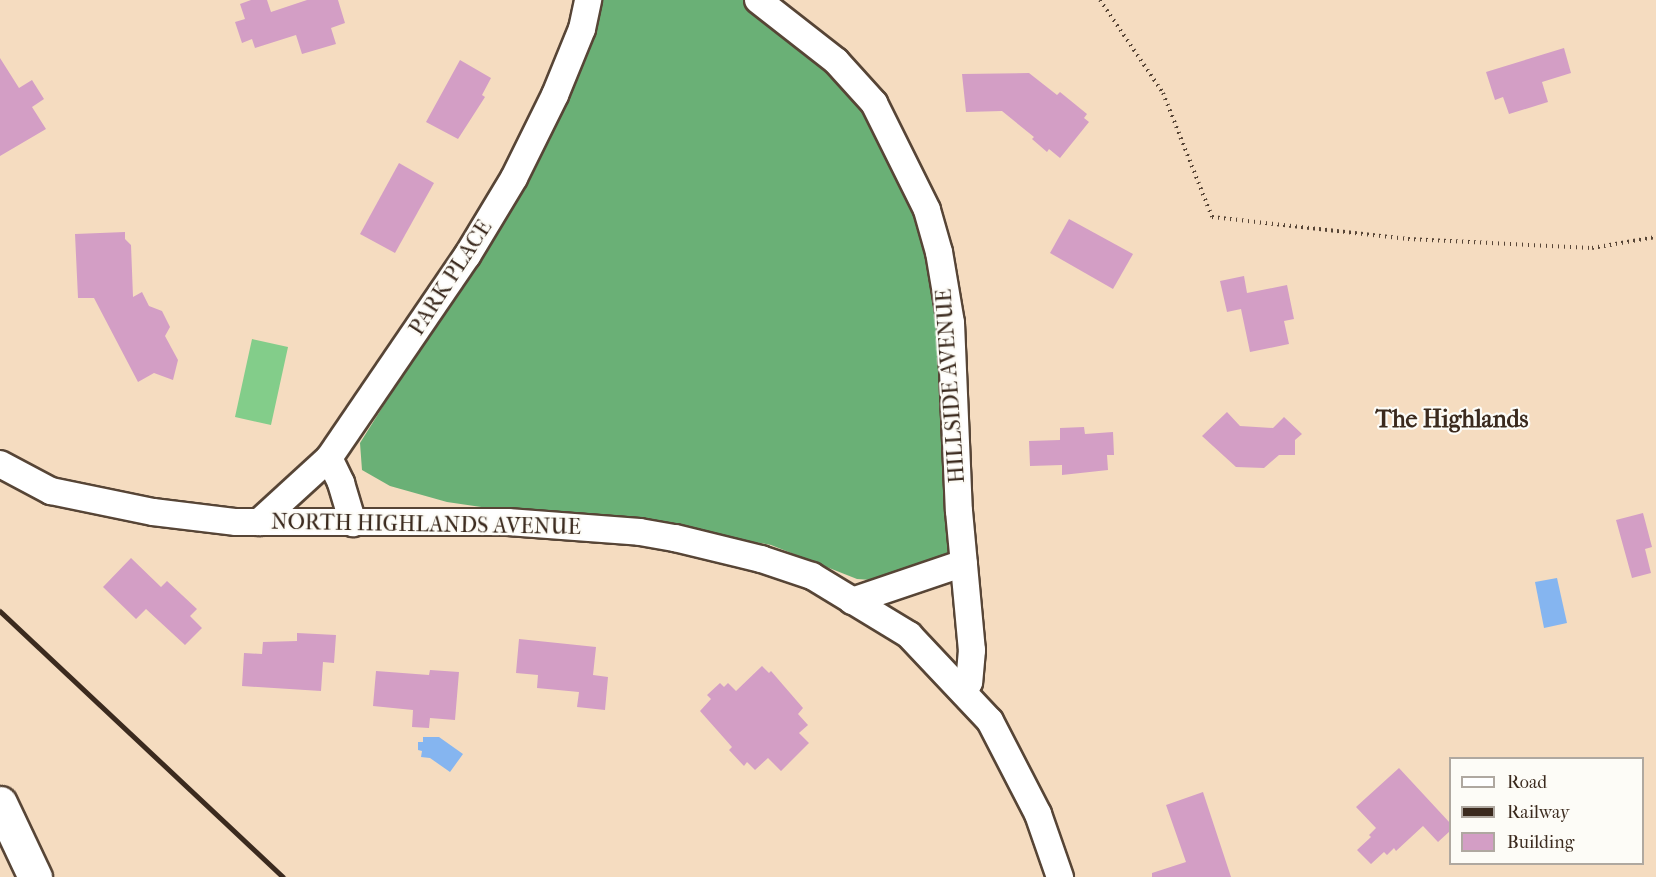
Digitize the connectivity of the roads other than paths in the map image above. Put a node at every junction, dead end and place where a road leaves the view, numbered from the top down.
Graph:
1 (588, 0) edge
2 (758, 0) edge
3 (328, 458) junction
4 (0, 464) edge
5 (259, 522) junction
6 (353, 524) junction
7 (964, 563) junction
8 (852, 601) junction
9 (964, 693) junction
10 (0, 804) edge
11 (35, 877) edge
12 (1060, 877) edge

1 - 3 street, PARK PLACE
2 - 7 street, HILLSIDE AVENUE
3 - 5 street, PARK PLACE
3 - 6 street
4 - 5 street, NORTH HIGHLANDS AVENUE
5 - 6 street, NORTH HIGHLANDS AVENUE
6 - 8 street, NORTH HIGHLANDS AVENUE
7 - 8 street
7 - 9 street, HILLSIDE AVENUE
8 - 9 street, NORTH HIGHLANDS AVENUE
9 - 12 street, NORTH HIGHLANDS AVENUE
10 - 11 street

